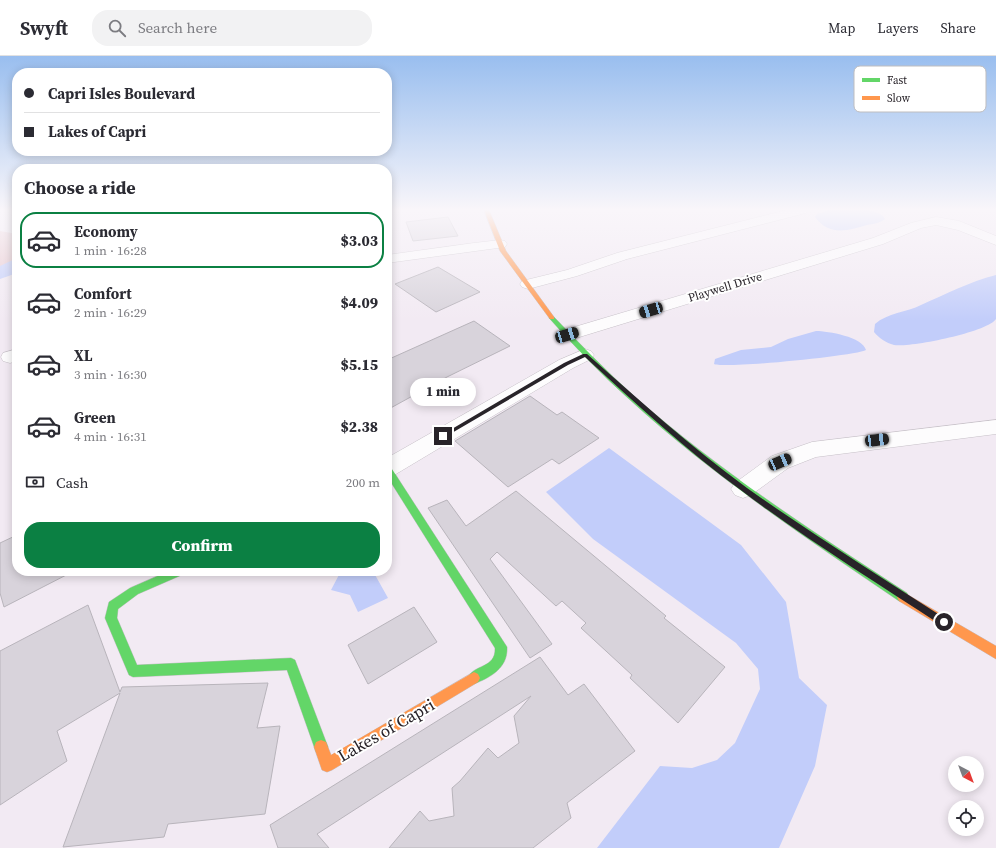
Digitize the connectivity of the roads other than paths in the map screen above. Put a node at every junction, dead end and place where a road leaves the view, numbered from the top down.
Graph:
1 (657, 247) edge
2 (858, 247) edge
3 (502, 248) joint
4 (392, 258) edge
5 (524, 279) junction
6 (567, 335) junction
7 (585, 355) junction
8 (996, 427) edge
9 (392, 466) edge
10 (392, 474) edge
11 (744, 489) junction
12 (169, 576) edge
13 (996, 653) edge

1 - 5 street
2 - 6 street, Playwell Drive
3 - 4 street
3 - 5 street
5 - 6 street
6 - 7 street
7 - 9 street, Lakes of Capri
7 - 11 street
8 - 11 street
10 - 12 street, Lakes of Capri
11 - 13 street

